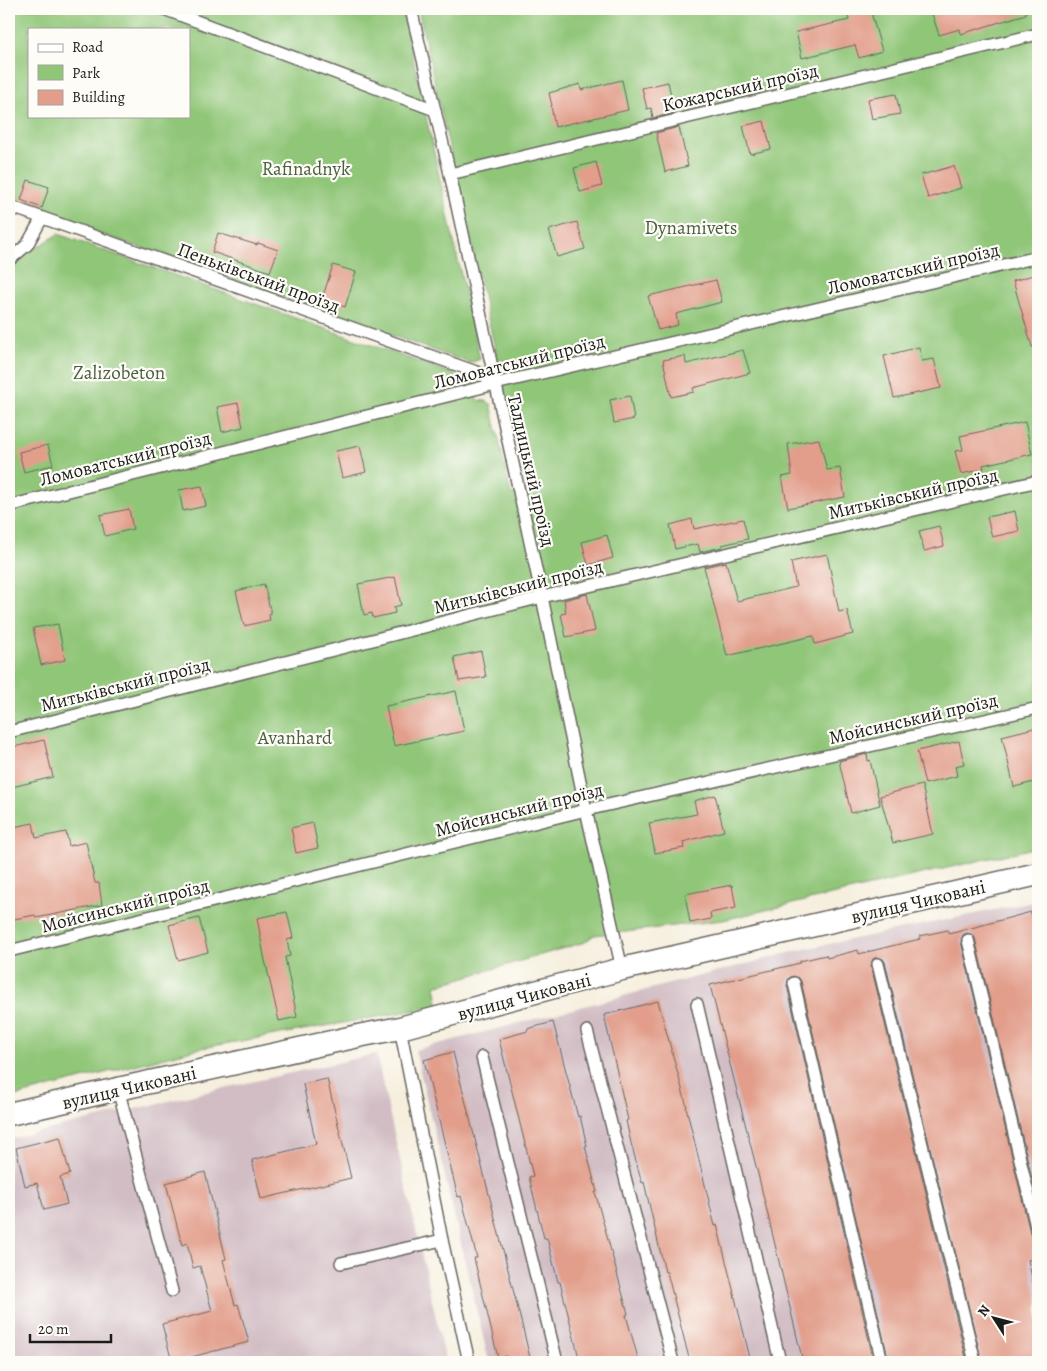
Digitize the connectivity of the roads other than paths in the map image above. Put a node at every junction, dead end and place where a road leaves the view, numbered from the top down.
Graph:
1 (164, 9) edge
2 (411, 9) edge
3 (1038, 34) edge
4 (435, 110) junction
5 (450, 174) junction
6 (9, 206) edge
7 (42, 218) junction
8 (1038, 256) edge
9 (9, 260) edge
10 (495, 384) junction
11 (1038, 481) edge
12 (9, 506) edge
13 (542, 597) junction
14 (1038, 708) edge
15 (9, 732) edge
16 (586, 810) junction
17 (1038, 874) edge
18 (968, 940) dead end
19 (9, 951) edge
20 (878, 964) dead end
21 (622, 969) junction
22 (794, 983) dead end
23 (697, 1004) dead end
24 (400, 1028) junction
25 (587, 1031) dead end
26 (482, 1056) dead end
27 (118, 1089) junction
28 (9, 1114) edge
29 (1038, 1235) edge
30 (442, 1240) junction
31 (341, 1263) dead end
32 (172, 1291) dead end
33 (469, 1362) edge
34 (557, 1362) edge
35 (673, 1362) edge
36 (780, 1362) edge
37 (882, 1362) edge
38 (975, 1362) edge

1 - 4 lane
2 - 4 lane, Талдицький проїзд
3 - 5 lane, Кожарський проїзд
4 - 5 lane, Талдицький проїзд
5 - 10 lane, Талдицький проїзд
6 - 7 lane, Пеньківський проїзд
7 - 9 lane
7 - 10 lane, Пеньківський проїзд
8 - 10 lane, Ломоватський проїзд
10 - 12 lane, Ломоватський проїзд
10 - 13 lane, Талдицький проїзд
11 - 13 lane, Митьківський проїзд
13 - 15 lane, Митьківський проїзд
13 - 16 lane, Талдицький проїзд
14 - 16 lane, Мойсинський проїзд
16 - 19 lane, Мойсинський проїзд
16 - 21 lane, Талдицький проїзд
17 - 21 street, вулиця Чиковані
18 - 29 lane
20 - 38 lane
21 - 24 street, вулиця Чиковані
22 - 37 lane
23 - 36 lane
24 - 27 street, вулиця Чиковані
24 - 30 lane
25 - 35 lane
26 - 34 lane
27 - 28 street, вулиця Чиковані
27 - 32 lane
30 - 31 lane
30 - 33 lane

